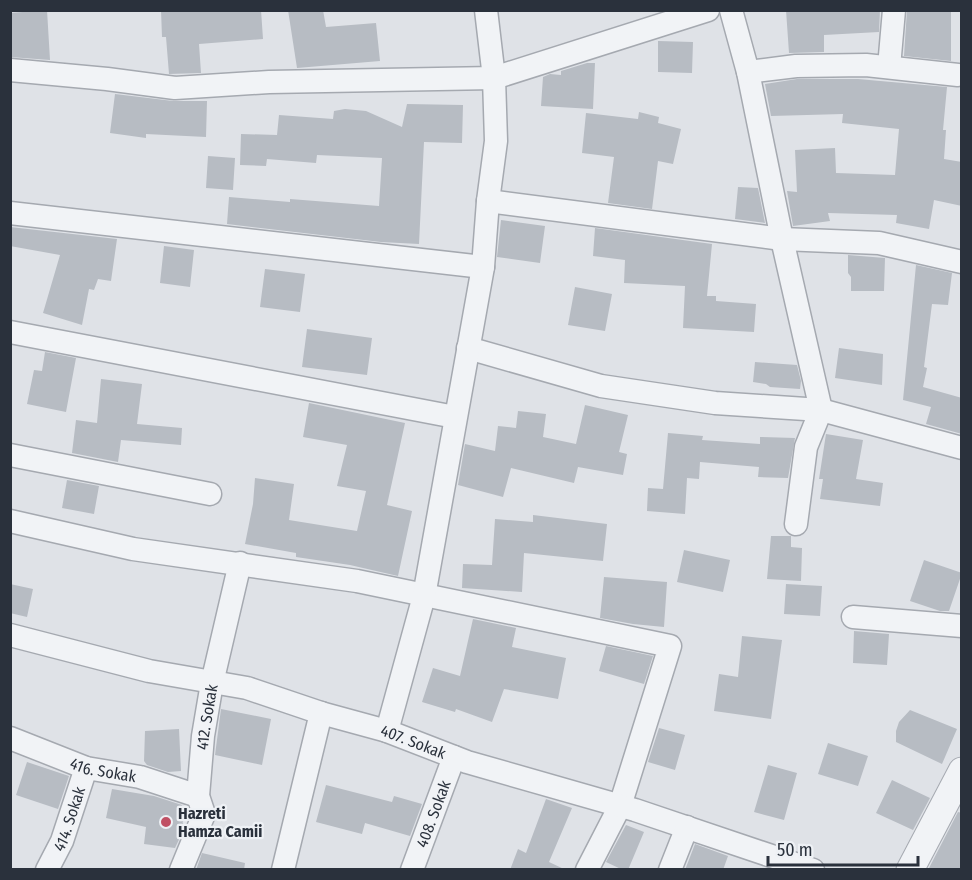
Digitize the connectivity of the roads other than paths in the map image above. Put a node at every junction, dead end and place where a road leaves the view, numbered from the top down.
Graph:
1 (486, 10) edge
2 (708, 10) edge
3 (730, 10) edge
4 (894, 10) edge
5 (889, 67) junction
6 (10, 70) edge
7 (748, 72) junction
8 (958, 75) dead end
9 (494, 78) junction
10 (488, 201) junction
11 (10, 213) edge
12 (782, 239) junction
13 (962, 262) edge
14 (483, 267) junction
15 (10, 332) edge
16 (468, 348) junction
17 (821, 410) junction
18 (455, 417) junction
19 (962, 448) edge
20 (10, 455) edge
21 (210, 494) dead end
22 (10, 521) edge
23 (796, 524) dead end
24 (240, 563) junction
25 (424, 596) junction
26 (853, 617) dead end
27 (962, 626) edge
28 (10, 635) edge
29 (212, 683) junction
30 (321, 713) junction
31 (387, 730) junction
32 (10, 738) edge
33 (454, 757) junction
34 (86, 768) junction
35 (962, 771) edge
36 (198, 796) junction
37 (620, 806) junction
38 (687, 828) junction
39 (47, 870) edge
40 (181, 870) edge
41 (283, 870) edge
42 (412, 870) edge
43 (587, 870) edge
44 (670, 870) edge
45 (813, 870) edge
46 (910, 870) edge

1 - 9 street
2 - 9 street
3 - 7 street
4 - 5 street
5 - 7 street
5 - 8 street
6 - 9 street
7 - 12 street
9 - 10 street
10 - 12 street
10 - 14 street
11 - 14 street
12 - 13 street
12 - 17 street
14 - 16 street
15 - 18 street
16 - 17 street
16 - 18 street
17 - 19 street
17 - 23 street
18 - 25 street
20 - 21 street
22 - 24 street
24 - 25 street
24 - 29 street, 412. Sokak
25 - 31 street
25 - 37 street
26 - 27 street
28 - 29 street, 407. Sokak
29 - 30 street, 407. Sokak
29 - 36 street, 412. Sokak
30 - 31 street, 407. Sokak
30 - 41 street
31 - 33 street, 407. Sokak
32 - 34 street, 416. Sokak
33 - 37 street, 407. Sokak
33 - 42 street, 408. Sokak
34 - 36 street, 416. Sokak
34 - 39 street, 414. Sokak
35 - 46 street
36 - 40 street, 412. Sokak
37 - 38 street, 407. Sokak
37 - 43 street
38 - 44 street
38 - 45 street, 407. Sokak

